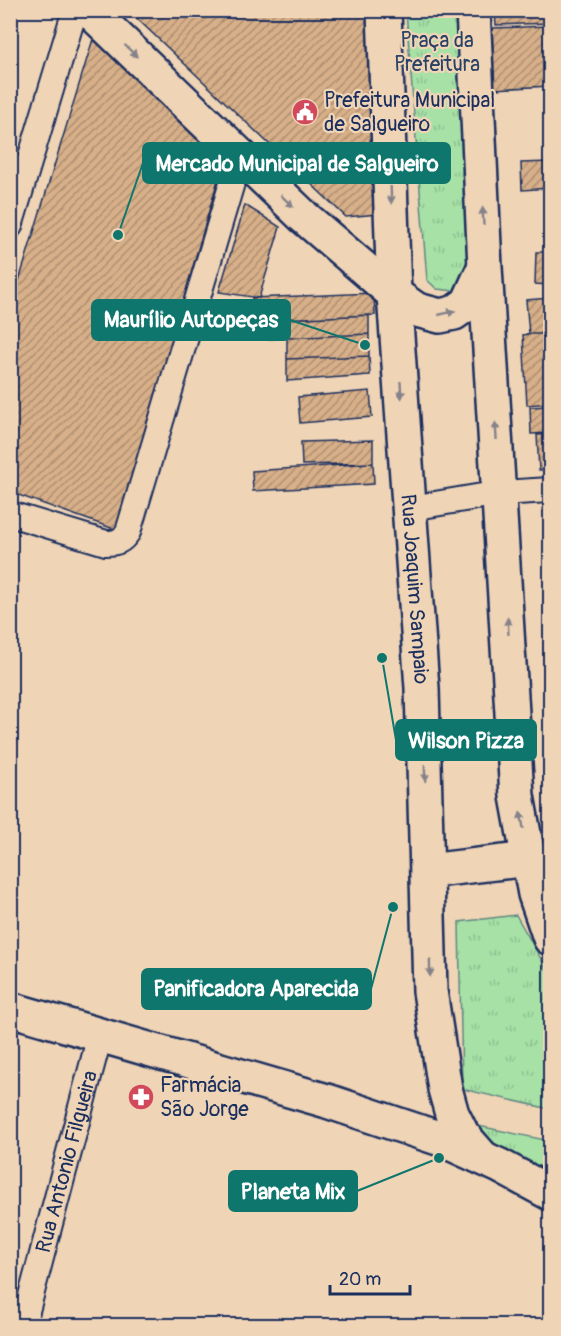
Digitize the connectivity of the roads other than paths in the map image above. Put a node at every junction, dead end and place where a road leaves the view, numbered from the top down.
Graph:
1 (75, 10) edge
2 (89, 10) edge
3 (384, 10) edge
4 (473, 10) edge
5 (240, 156) junction
6 (10, 226) edge
7 (484, 267) junction
8 (394, 294) junction
9 (550, 490) edge
10 (500, 493) junction
11 (411, 508) junction
12 (10, 514) edge
13 (529, 859) junction
14 (428, 872) junction
15 (550, 938) edge
16 (10, 1009) edge
17 (100, 1035) junction
18 (327, 1101) junction
19 (452, 1113) junction
20 (483, 1158) junction
21 (546, 1193) edge
22 (23, 1326) edge

1 - 6 street
2 -> 5 main road
3 -> 8 main road, Rua Joaquim Sampaio
7 -> 4 main road
5 -> 8 main road
5 - 12 street
8 -> 7 main road
10 -> 7 main road
8 -> 11 main road, Rua Joaquim Sampaio
9 - 10 street
10 - 11 street
13 -> 10 main road
11 -> 14 main road, Rua Joaquim Sampaio
13 - 14 main road
13 - 15 main road
14 -> 19 main road, Rua Joaquim Sampaio
16 - 17 main road
17 - 18 main road
17 - 22 street, Rua Antonio Filgueira
18 - 19 main road
18 - 20 main road
19 - 20 main road, Rua Joaquim Sampaio
20 - 21 main road

